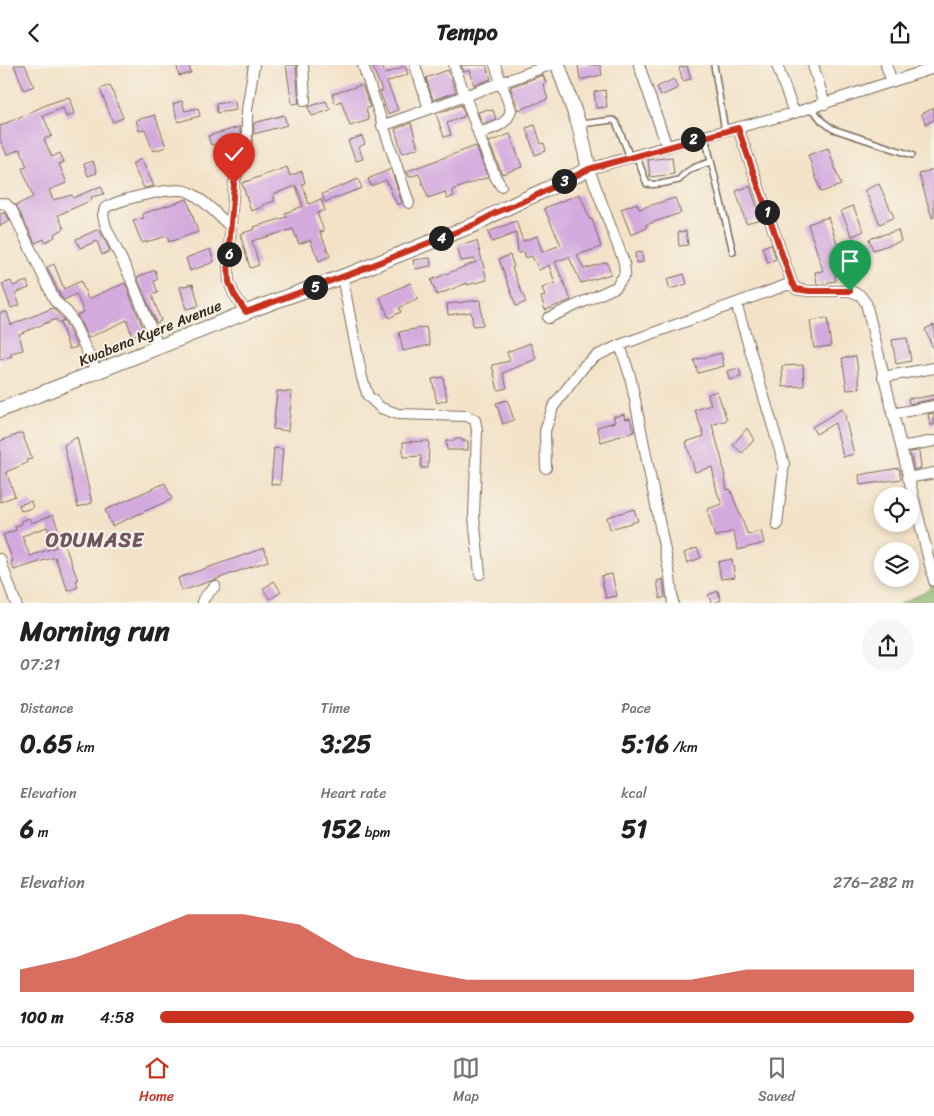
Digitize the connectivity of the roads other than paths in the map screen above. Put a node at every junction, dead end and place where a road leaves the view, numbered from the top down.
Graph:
1 (254, 65) edge
2 (303, 65) edge
3 (362, 65) edge
4 (415, 65) edge
5 (454, 65) edge
6 (495, 65) edge
7 (550, 65) edge
8 (558, 65) edge
9 (639, 65) edge
10 (714, 65) edge
11 (777, 65) edge
12 (813, 65) edge
13 (886, 65) edge
14 (934, 68) edge
15 (892, 82) junction
16 (502, 83) junction
17 (465, 96) junction
18 (305, 101) dead end
19 (825, 104) junction
20 (812, 108) junction
21 (429, 109) junction
22 (794, 113) junction
23 (579, 125) junction
24 (382, 126) junction
25 (738, 128) junction
26 (725, 131) junction
27 (479, 133) junction
28 (705, 136) junction
29 (666, 147) junction
30 (912, 155) dead end
31 (633, 157) junction
32 (711, 161) junction
33 (589, 169) junction
34 (501, 185) dead end
35 (0, 203) edge
36 (409, 203) dead end
37 (231, 227) junction
38 (733, 252) dead end
39 (342, 277) junction
40 (792, 283) junction
41 (736, 303) junction
42 (246, 312) junction
43 (548, 318) dead end
44 (620, 345) junction
45 (159, 348) junction
46 (934, 368) edge
47 (97, 372) junction
48 (883, 377) junction
49 (934, 406) edge
50 (0, 410) edge
51 (892, 414) junction
52 (934, 441) edge
53 (900, 447) junction
54 (546, 467) dead end
55 (934, 473) edge
56 (908, 478) junction
57 (777, 525) dead end
58 (0, 559) edge
59 (480, 574) dead end
60 (934, 581) edge
61 (215, 586) dead end
62 (16, 603) edge
63 (202, 603) edge
64 (672, 603) edge

1 - 37 street
2 - 18 street
3 - 24 street
4 - 21 street
5 - 17 street
6 - 16 street
7 - 16 street
8 - 23 main road
9 - 29 street
10 - 26 lane
11 - 22 street
12 - 19 street
13 - 15 street
14 - 15 street, Kwabena Kyere Avenue
15 - 19 street, Kwabena Kyere Avenue
16 - 17 street
16 - 27 street
17 - 21 street
17 - 27 street
19 - 20 street, Kwabena Kyere Avenue
20 - 22 street, Kwabena Kyere Avenue
20 - 30 lane
21 - 24 street
22 - 25 street, Kwabena Kyere Avenue
23 - 31 lane
23 - 33 main road
24 - 36 street
25 - 26 street, Kwabena Kyere Avenue
25 - 40 street
26 - 28 street, Kwabena Kyere Avenue
27 - 34 street
28 - 29 street, Kwabena Kyere Avenue
28 - 32 lane
29 - 31 street, Kwabena Kyere Avenue
31 - 32 lane
31 - 33 street, Kwabena Kyere Avenue
32 - 38 lane
33 - 39 main road, Kwabena Kyere Avenue
33 - 43 street
35 - 47 street
37 - 42 street
37 - 45 street
39 - 42 main road, Kwabena Kyere Avenue
39 - 59 street
40 - 41 street
40 - 48 street
41 - 44 street
41 - 57 street
42 - 45 main road, Kwabena Kyere Avenue
44 - 54 street
44 - 64 street
45 - 47 main road, Kwabena Kyere Avenue
46 - 48 street
47 - 50 main road, Kwabena Kyere Avenue
48 - 51 street
49 - 51 street
51 - 53 street
52 - 53 street
53 - 56 street
55 - 56 street
56 - 60 street
58 - 62 street
61 - 63 street

